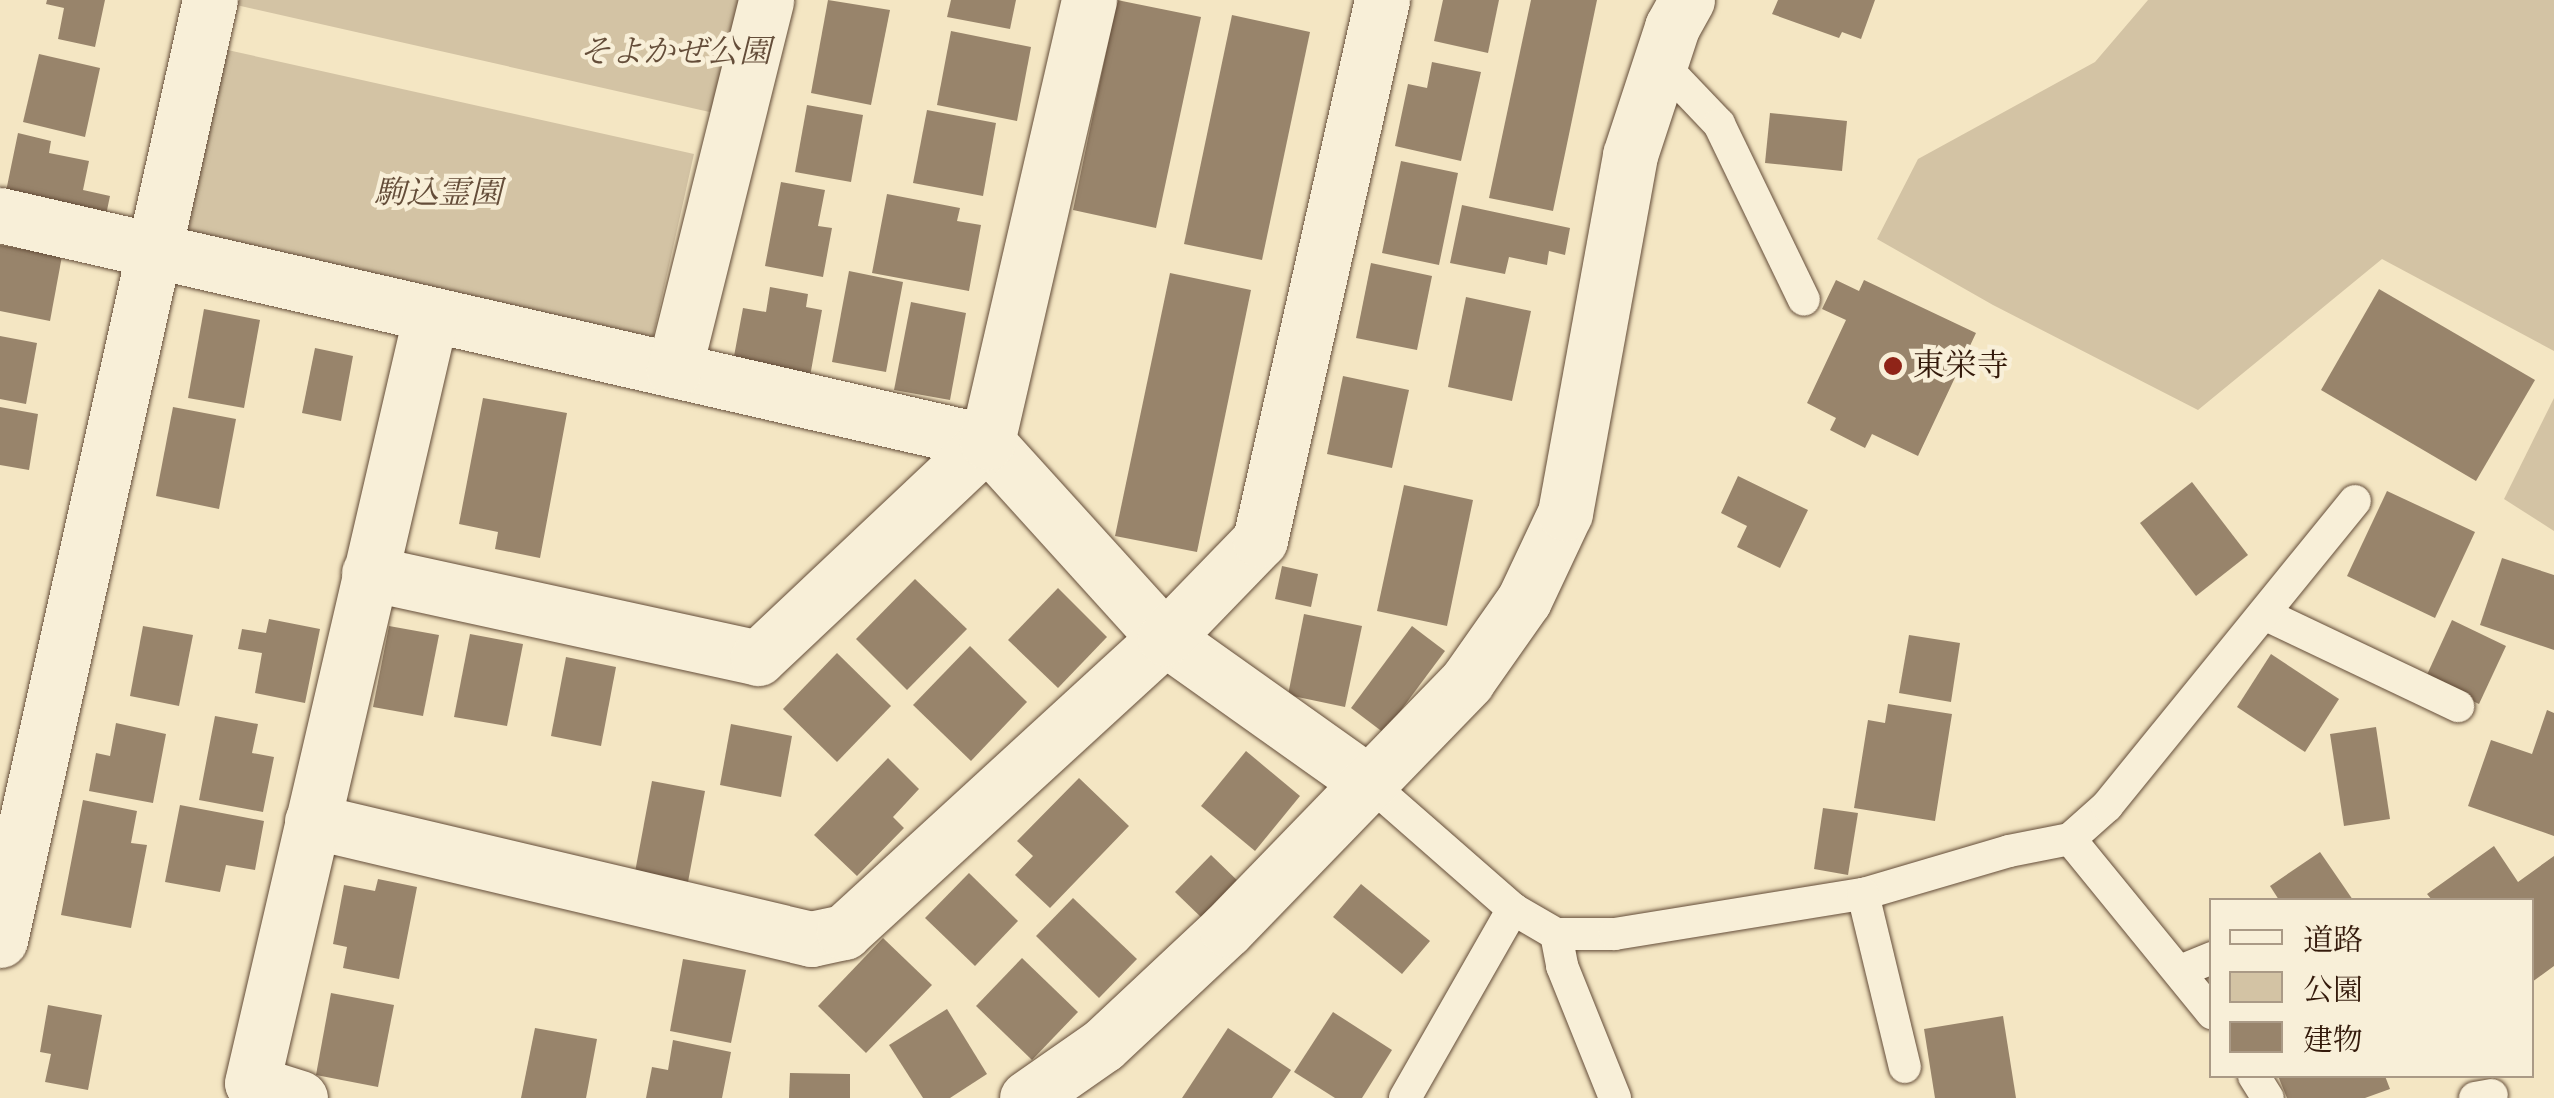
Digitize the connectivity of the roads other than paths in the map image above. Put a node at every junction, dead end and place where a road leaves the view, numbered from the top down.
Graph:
1 (210, 0) edge
2 (766, 0) edge
3 (1089, 0) edge
4 (1382, 0) edge
5 (1687, 0) edge
6 (1660, 62) junction
7 (0, 215) edge
8 (153, 249) junction
9 (1804, 300) dead end
10 (430, 318) junction
11 (674, 370) junction
12 (986, 442) junction
13 (2354, 501) dead end
14 (369, 573) junction
15 (2264, 614) junction
16 (1165, 638) junction
17 (2458, 706) dead end
18 (1368, 782) junction
19 (312, 821) junction
20 (2070, 839) junction
21 (1863, 894) junction
22 (1513, 909) junction
23 (1556, 934) junction
24 (0, 940) edge
25 (2209, 959) edge
26 (2180, 971) junction
27 (2209, 1009) edge
28 (1905, 1067) dead end
29 (300, 1098) edge
30 (1027, 1098) edge
31 (1405, 1098) edge
32 (1615, 1098) edge

1 - 8 street
2 - 11 street
3 - 12 street
4 - 16 street
5 - 6 street
6 - 9 lane
6 - 18 street
7 - 8 street
8 - 10 street
8 - 24 street
10 - 11 street
10 - 14 street
11 - 12 street
12 - 14 street
12 - 16 street
13 - 15 lane
14 - 19 street
15 - 17 lane
15 - 20 lane
16 - 18 street
16 - 19 street
18 - 22 lane
18 - 30 street
19 - 29 street
20 - 21 lane
20 - 26 lane
21 - 23 lane
21 - 28 lane
22 - 23 lane
22 - 31 lane
23 - 32 lane
25 - 26 lane
26 - 27 lane

